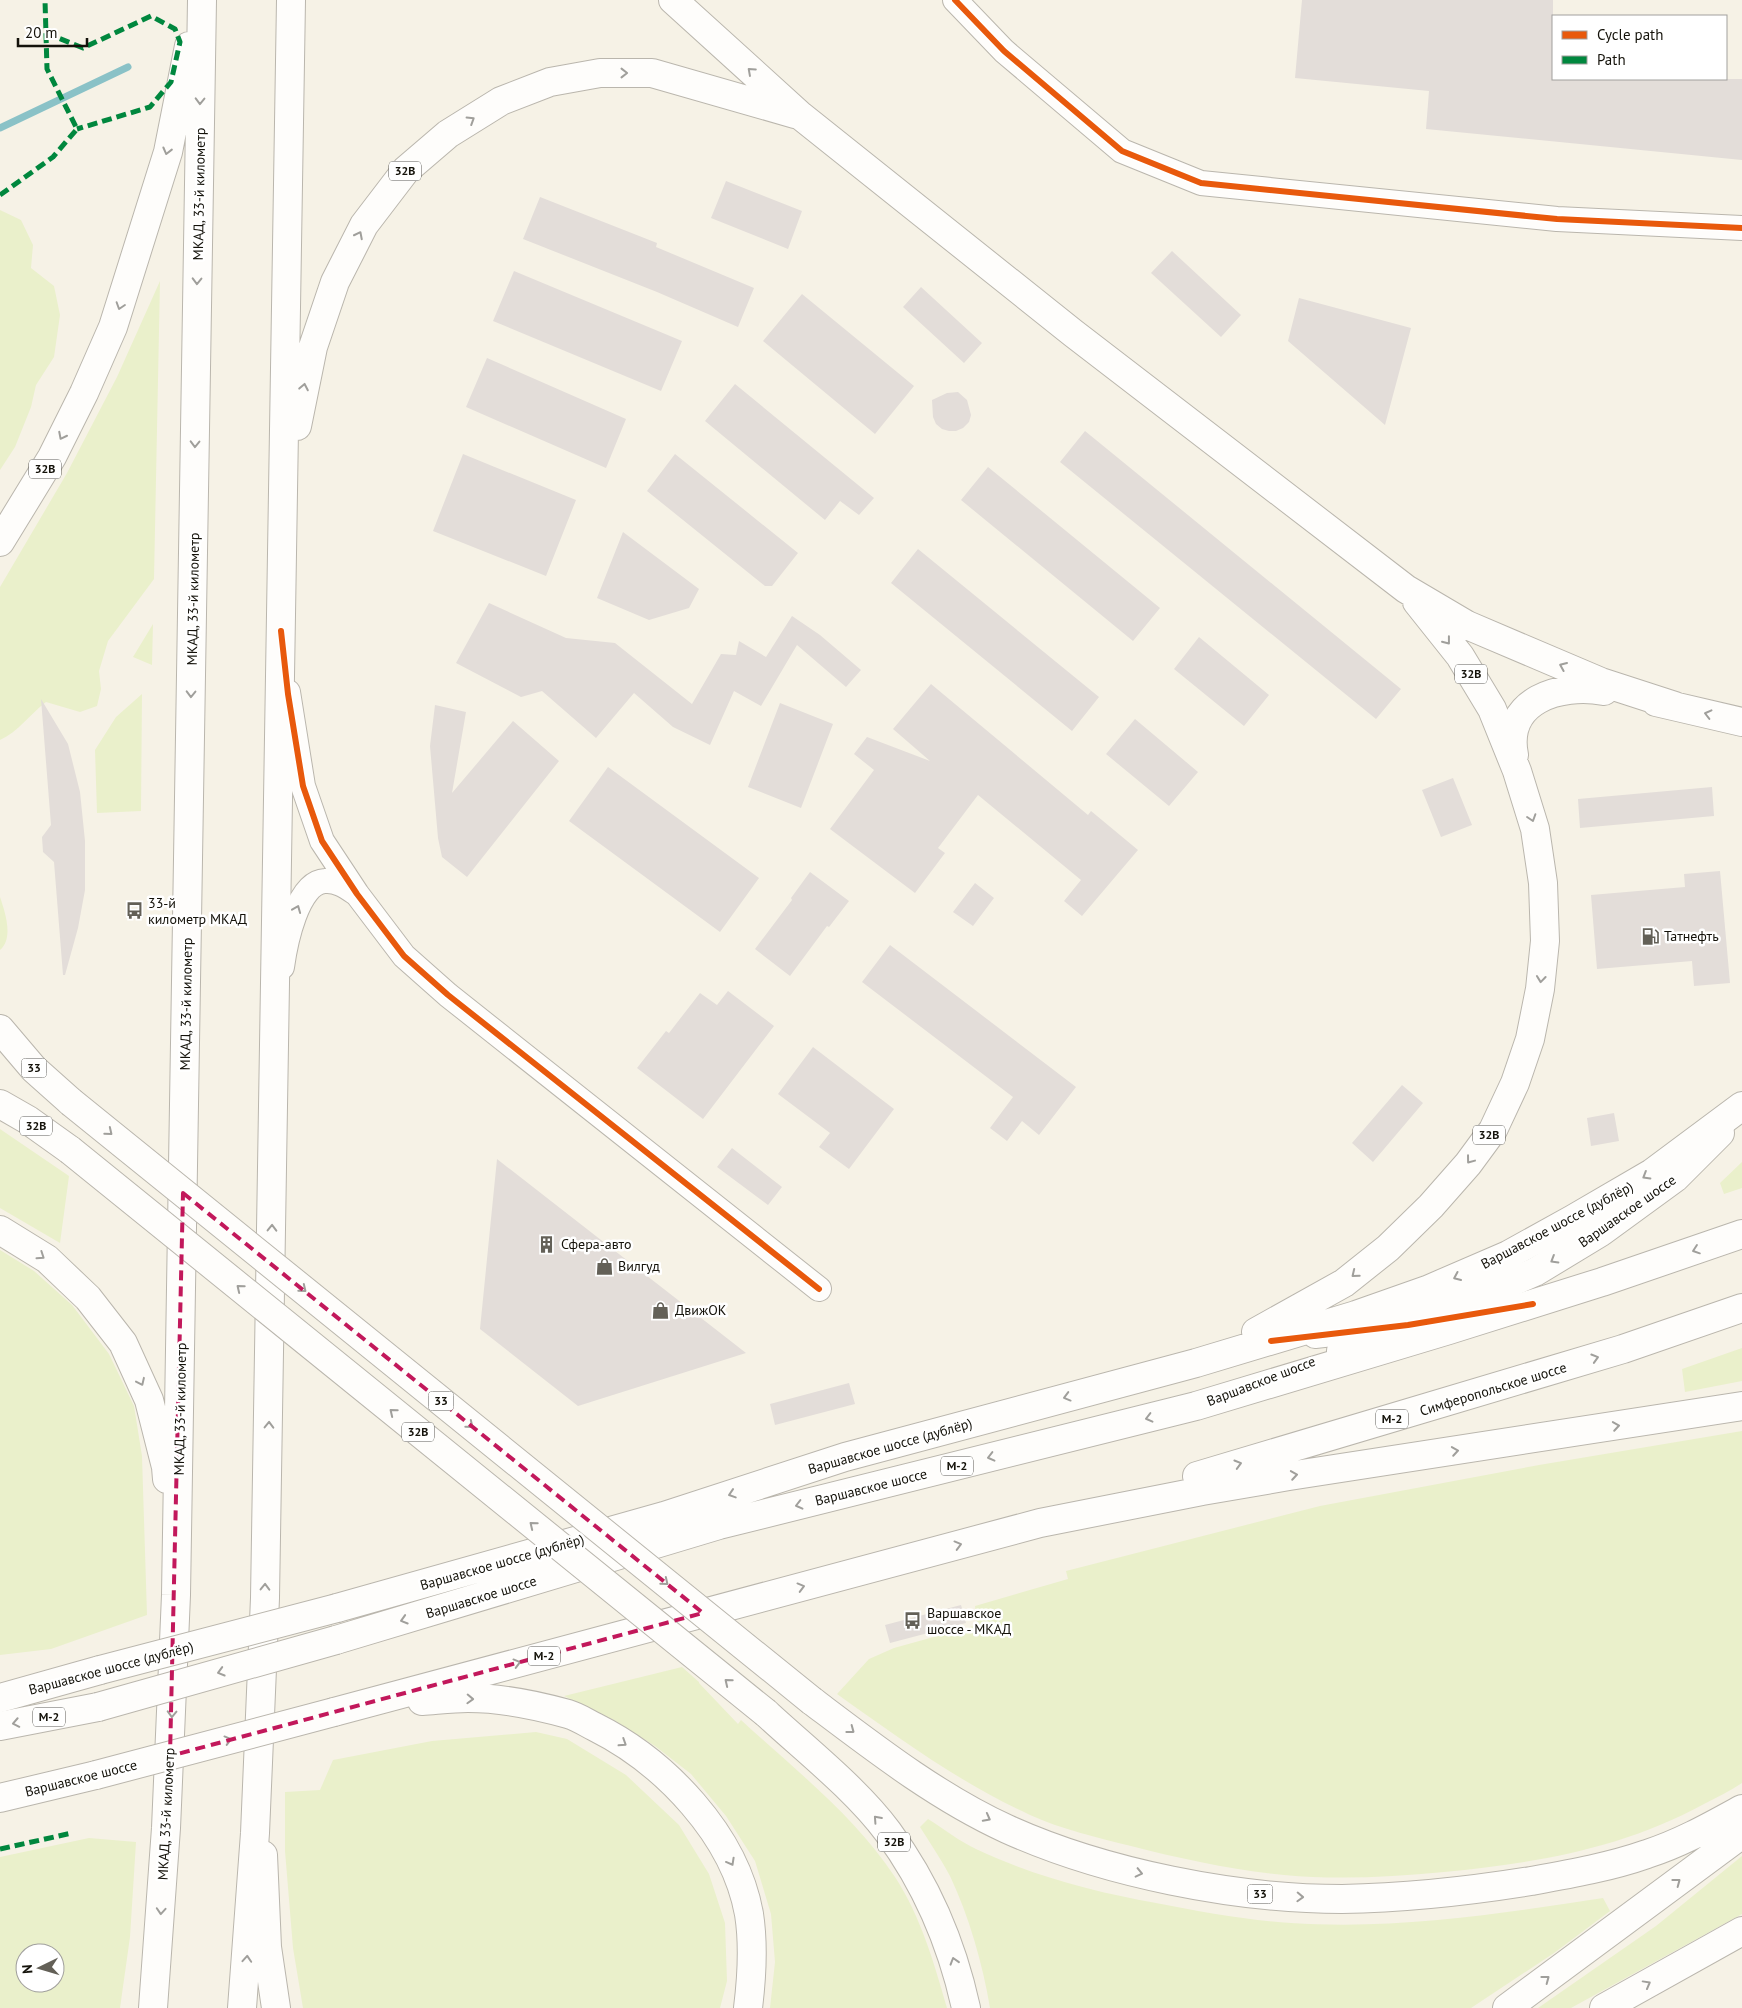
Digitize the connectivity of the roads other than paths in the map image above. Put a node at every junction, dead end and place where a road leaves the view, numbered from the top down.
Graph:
1 (195, 0) edge
2 (202, 0) edge
3 (291, 0) edge
4 (672, 0) edge
5 (956, 0) edge
6 (800, 116) junction
7 (1742, 228) edge
8 (0, 542) edge
9 (282, 574) junction
10 (1406, 589) junction
11 (281, 631) junction
12 (1675, 706) junction
13 (1742, 722) edge
14 (1517, 771) junction
15 (357, 894) junction
16 (0, 1030) edge
17 (275, 1043) junction
18 (0, 1104) edge
19 (1742, 1106) edge
20 (1742, 1110) edge
21 (0, 1230) edge
22 (1742, 1234) edge
23 (819, 1289) dead end
24 (1533, 1304) junction
25 (1742, 1308) edge
26 (1408, 1325) junction
27 (1271, 1341) junction
28 (1196, 1363) junction
29 (1196, 1406) junction
30 (1742, 1406) edge
31 (1040, 1523) junction
32 (176, 1595) junction
33 (0, 1698) edge
34 (334, 1712) junction
35 (261, 1716) junction
36 (0, 1726) edge
37 (0, 1798) edge
38 (1742, 1809) edge
39 (1742, 1834) edge
40 (1742, 1931) edge
41 (153, 2008) edge
42 (242, 2008) edge
43 (276, 2008) edge
44 (748, 2008) edge
45 (966, 2008) edge
46 (1507, 2008) edge
47 (1604, 2008) edge

1 -> 8 main road, 32B
2 -> 32 main road, МКАД, 33-й километр
3 - 9 main road
6 -> 4 main road
5 - 7 street
9 -> 6 main road, 32B
6 - 10 main road
9 - 11 main road
12 -> 10 main road
10 -> 14 main road, 32B
11 - 15 street
11 - 17 main road
13 -> 12 main road
12 - 14 main road
14 -> 28 main road, 32B
17 -> 15 street
15 - 23 street
16 -> 38 main road, 33, bridge
35 -> 17 main road
45 -> 18 main road, 32B, bridge
19 -> 27 main road, Варшавское шоссе (дублёр)
20 -> 26 main road, Варшавское шоссе
21 -> 32 main road
22 -> 24 main road, М-2
24 - 26 street
24 - 29 main road, М-2
31 -> 25 main road, Симферопольское шоссе / М-2
26 - 27 street
26 - 29 main road, Варшавское шоссе
27 - 28 main road, Варшавское шоссе (дублёр)
28 -> 33 main road, Варшавское шоссе (дублёр), bridge
29 -> 36 main road, Варшавское шоссе / М-2, bridge
31 -> 30 main road, Варшавское шоссе
34 -> 31 main road, Варшавское шоссе / М-2
32 -> 41 main road, МКАД, 33-й километр
37 -> 34 main road, Варшавское шоссе / М-2, bridge
34 -> 44 main road
42 -> 35 main road
35 - 43 main road
46 -> 39 main road
47 -> 40 main road

